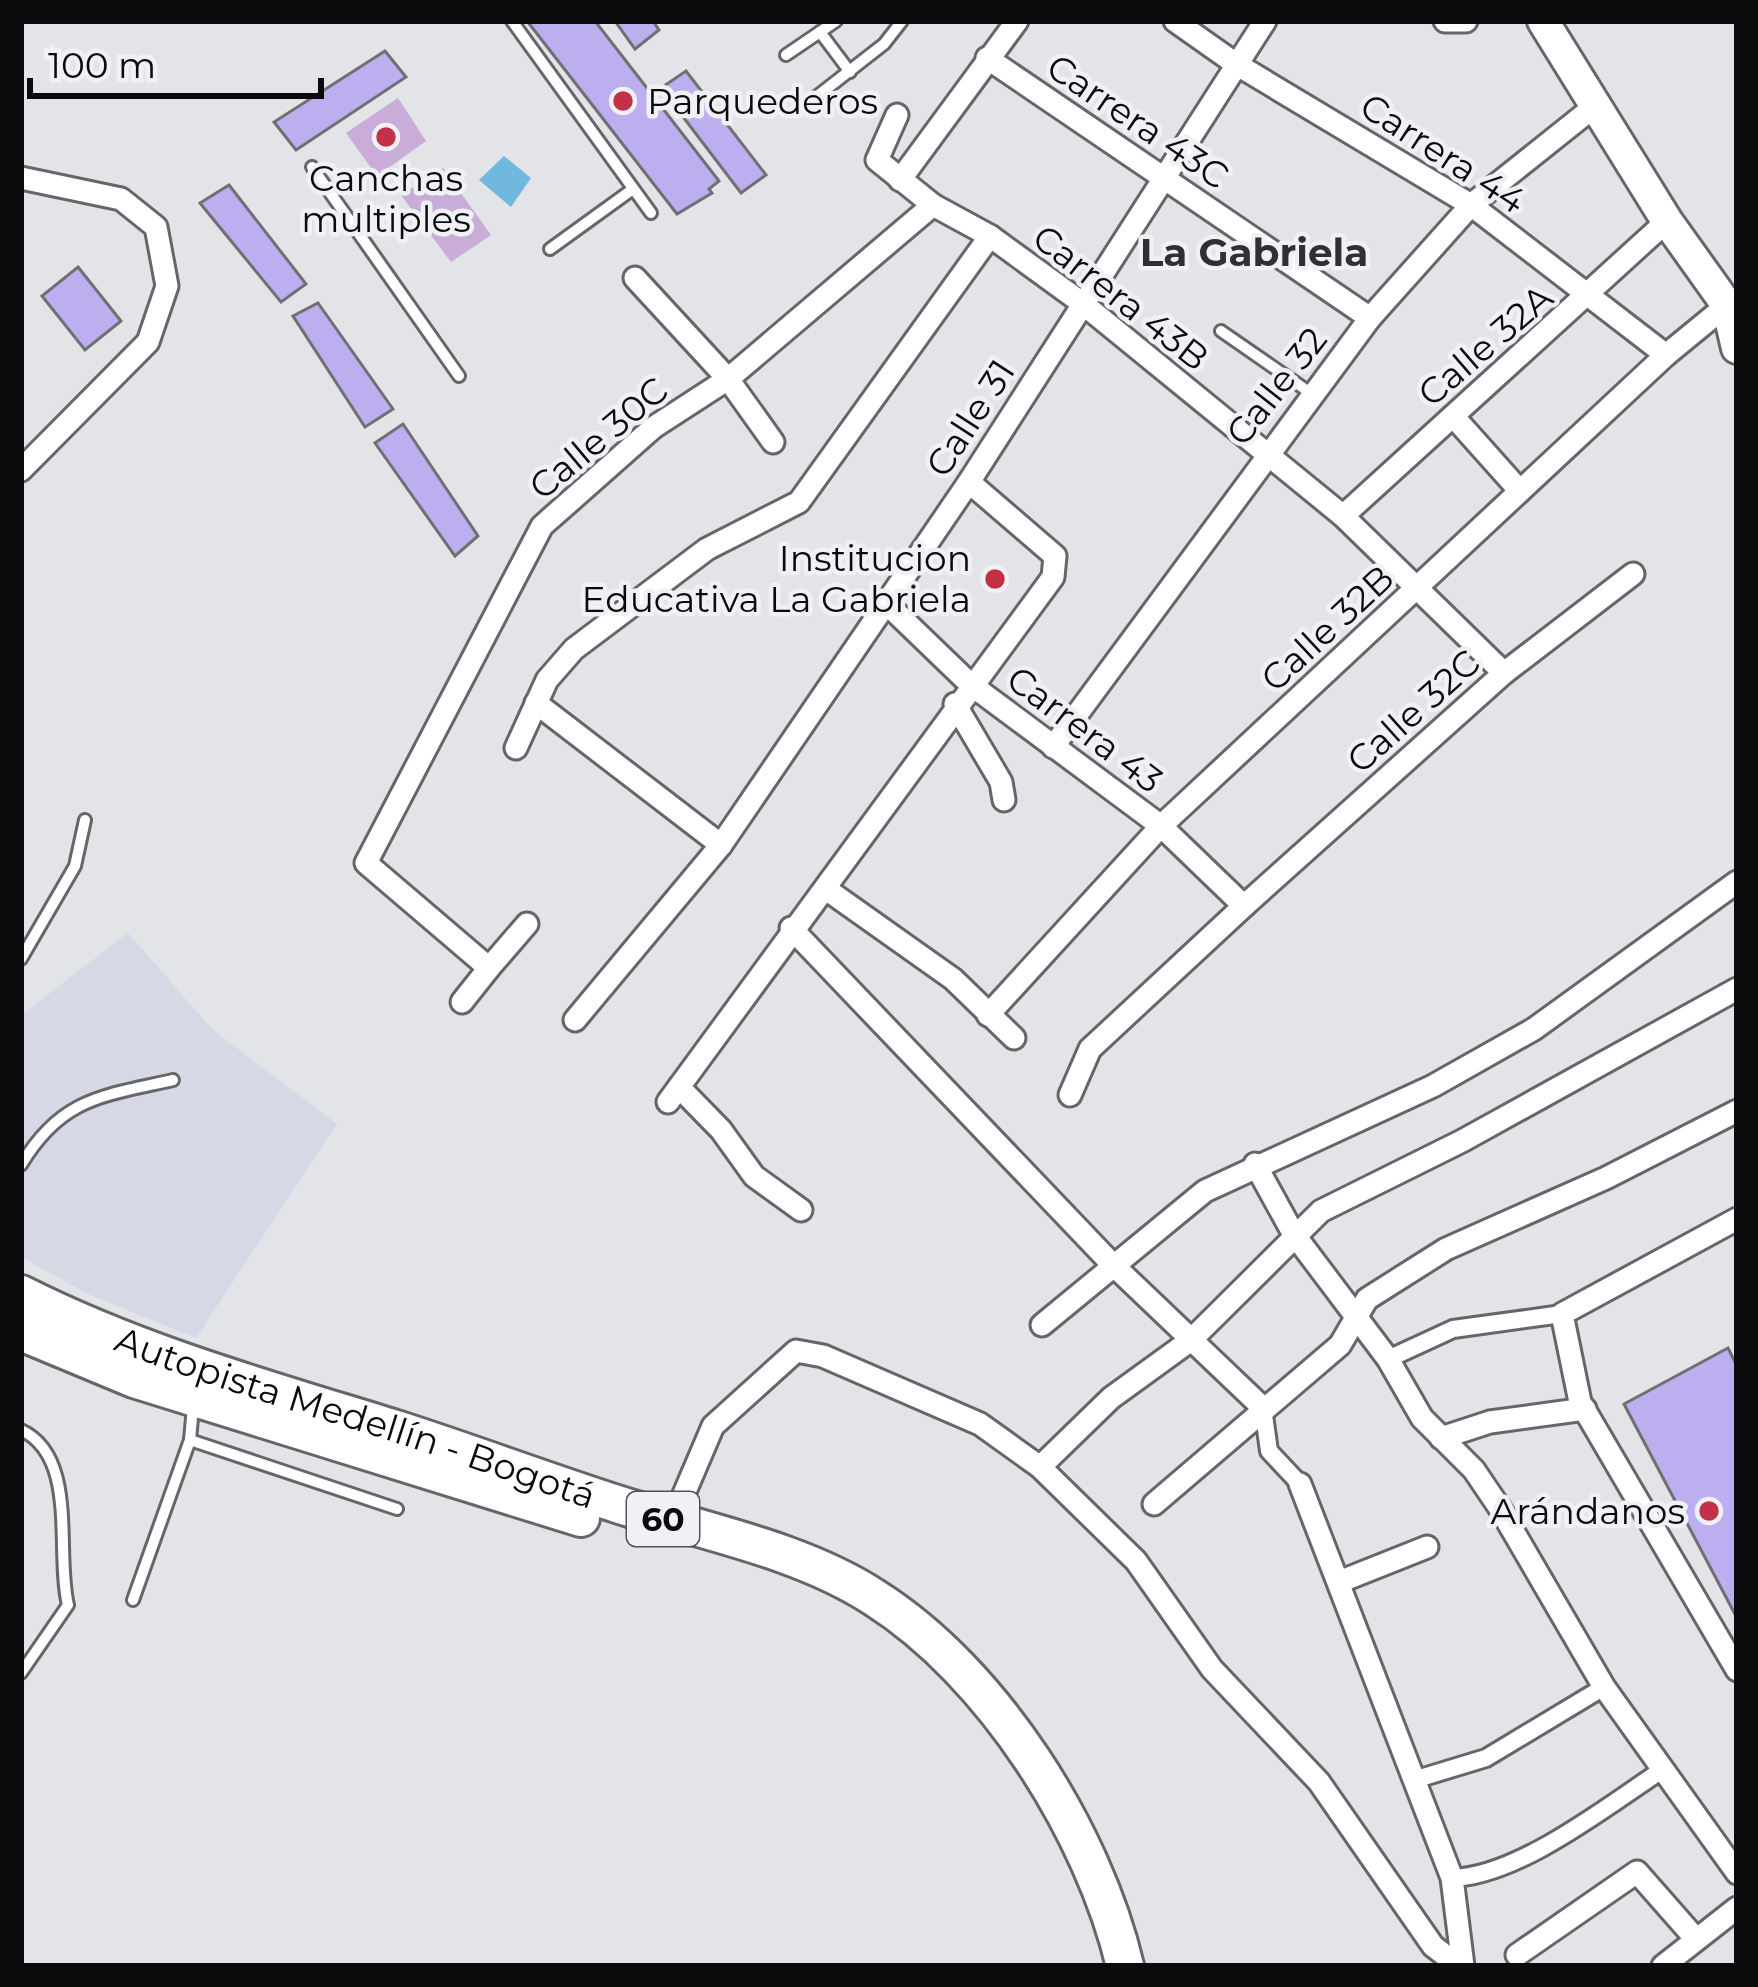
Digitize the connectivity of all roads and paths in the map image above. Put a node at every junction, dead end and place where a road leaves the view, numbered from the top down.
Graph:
1 (512, 21) edge
2 (836, 21) edge
3 (901, 21) edge
4 (1016, 21) edge
5 (1174, 21) edge
6 (1265, 21) edge
7 (1543, 21) edge
8 (820, 32) junction
9 (786, 55) dead end
10 (987, 58) junction
11 (1236, 64) junction
12 (850, 72) junction
13 (816, 97) dead end
14 (1595, 106) junction
15 (897, 116) dead end
16 (313, 167) dead end
17 (21, 178) edge
18 (1164, 179) junction
19 (900, 180) junction
20 (633, 188) junction
21 (933, 205) junction
22 (1471, 205) junction
23 (651, 213) dead end
24 (1667, 221) junction
25 (990, 236) junction
26 (550, 249) dead end
27 (635, 278) dead end
28 (1590, 296) junction
29 (1082, 302) junction
30 (1727, 305) junction
31 (1370, 318) junction
32 (1222, 331) dead end
33 (1737, 348) edge
34 (1666, 355) junction
35 (459, 376) dead end
36 (728, 379) junction
37 (1313, 394) junction
38 (1454, 416) junction
39 (773, 442) dead end
40 (1264, 455) junction
41 (21, 470) edge
42 (969, 482) junction
43 (1520, 491) junction
44 (1343, 516) junction
45 (1633, 574) dead end
46 (1420, 587) junction
47 (887, 604) junction
48 (1504, 673) junction
49 (970, 685) junction
50 (536, 703) junction
51 (955, 704) junction
52 (1053, 747) junction
53 (516, 748) dead end
54 (1004, 800) dead end
55 (85, 820) dead end
56 (1161, 826) junction
57 (721, 845) junction
58 (1737, 882) edge
59 (826, 889) junction
60 (1244, 906) junction
61 (527, 924) dead end
62 (791, 928) junction
63 (21, 959) edge
64 (488, 968) junction
65 (1737, 989) edge
66 (462, 1002) dead end
67 (988, 1016) junction
68 (575, 1020) dead end
69 (1015, 1038) dead end
70 (173, 1080) dead end
71 (1070, 1095) dead end
72 (1737, 1111) edge
73 (1255, 1164) junction
74 (21, 1165) edge
75 (801, 1210) dead end
76 (1737, 1219) edge
77 (1293, 1233) junction
78 (1112, 1263) junction
79 (21, 1294) edge
80 (1562, 1315) junction
81 (1357, 1322) junction
82 (1042, 1325) dead end
83 (21, 1332) edge
84 (1191, 1340) junction
85 (1388, 1359) junction
86 (194, 1397) junction
87 (1263, 1408) junction
88 (1585, 1409) junction
89 (21, 1430) edge
90 (1441, 1438) junction
91 (190, 1440) junction
92 (1040, 1467) junction
93 (1300, 1484) joint
94 (1154, 1504) dead end
95 (397, 1509) dead end
96 (672, 1522) junction
97 (1427, 1547) dead end
98 (1339, 1582) junction
99 (134, 1600) dead end
100 (1737, 1670) edge
101 (21, 1673) edge
102 (1604, 1687) junction
103 (1662, 1770) junction
104 (1417, 1779) junction
105 (1737, 1873) edge
106 (1453, 1878) junction
107 (1737, 1908) edge
108 (1695, 1938) junction
109 (1517, 1955) dead end
110 (1106, 1966) edge
111 (1125, 1966) edge
112 (1461, 1966) edge
113 (1663, 1966) edge

1 - 20 lane
2 - 8 lane
3 - 12 lane
4 - 10 street
5 - 11 street, Carrera 44
6 - 11 street, Calle 31
7 - 14 main road
8 - 9 lane
8 - 12 lane
10 - 18 street, Carrera 43C
10 - 19 street
11 - 18 street, Calle 31
11 - 22 street, Carrera 44
12 - 13 lane
14 - 22 street, Calle 32
14 - 24 main road
15 - 19 street
16 - 35 lane
17 - 41 street
18 - 29 street, Calle 31
18 - 31 street, Carrera 43C
19 - 21 street, Carrera 43B
20 - 23 lane
20 - 26 lane
21 - 25 street, Carrera 43B
21 - 36 street, Calle 30C
22 - 28 street, Carrera 44
22 - 31 street, Calle 32
24 - 28 street, Calle 32A
24 - 30 main road
25 - 29 street, Carrera 43B
25 - 50 street
27 - 36 street
28 - 34 street, Carrera 44
28 - 38 street, Calle 32A
29 - 40 street, Carrera 43B
29 - 42 street, Calle 31
30 - 33 main road
30 - 34 street, Calle 32B
31 - 37 street, Calle 32
32 - 37 lane
34 - 43 street, Calle 32B
36 - 39 street
36 - 64 street, Calle 30C
37 - 40 street, Calle 32
38 - 43 street
38 - 44 street, Calle 32A
40 - 44 street, Carrera 43B
40 - 52 street, Calle 32
42 - 47 street, Calle 31
42 - 49 street
43 - 46 street, Calle 32B
44 - 46 street, Carrera 43B
45 - 48 street, Calle 32C
46 - 48 street, Carrera 43B
46 - 56 street, Calle 32B
47 - 49 street, Carrera 43
47 - 57 street, Calle 31
48 - 60 street, Calle 32C
49 - 51 street
49 - 52 street, Carrera 43
50 - 53 street
50 - 57 street
51 - 54 street
51 - 59 street
52 - 56 street, Carrera 43
55 - 63 lane
56 - 60 street, Carrera 43
56 - 67 street, Calle 32B
57 - 68 street, Calle 31
58 - 73 street
59 - 62 street
59 - 67 street
60 - 71 street, Calle 32C
61 - 64 street
62 - 75 street
62 - 78 street
64 - 66 street
65 - 77 street
67 - 69 street
70 - 74 lane
72 - 81 street
73 - 77 street
73 - 78 street
76 - 80 street
77 - 81 street
77 - 84 street
78 - 82 street
78 - 84 street
79 - 96 highway, Autopista Medellín - Bogotá / 60
80 - 85 street
80 - 88 street
81 - 85 street
81 - 87 street
83 - 86 highway, Autopista Medellín - Bogotá / 60
84 - 87 street
84 - 92 street
85 - 90 street
86 - 91 lane
86 - 110 highway, Autopista Medellín - Bogotá / 60
87 - 93 street
87 - 94 street
88 - 90 street
88 - 100 street
89 - 101 lane
90 - 102 street
91 - 95 lane
91 - 99 lane
92 - 96 street
92 - 112 street
93 - 98 street
96 - 111 highway, Autopista Medellín - Bogotá / 60
97 - 98 street
98 - 104 street
102 - 103 street
102 - 104 street
103 - 105 street
103 - 106 street
104 - 106 street
106 - 112 street
107 - 108 street
108 - 109 street
108 - 113 street

